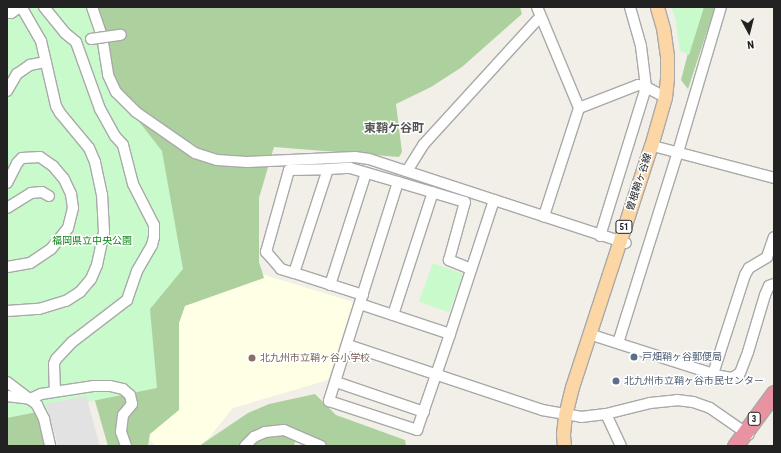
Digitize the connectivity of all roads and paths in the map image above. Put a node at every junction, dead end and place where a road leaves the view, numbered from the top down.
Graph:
1 (21, 7) edge
2 (44, 7) edge
3 (92, 7) edge
4 (630, 7) edge
5 (657, 7) edge
6 (664, 7) edge
7 (721, 7) edge
8 (538, 12) edge
9 (7, 13) edge
10 (121, 35) dead end
11 (76, 42) junction
12 (46, 62) junction
13 (646, 87) junction
14 (7, 91) edge
15 (665, 97) junction
16 (579, 108) junction
17 (657, 147) junction
18 (678, 152) junction
19 (328, 169) junction
20 (407, 171) junction
21 (366, 172) junction
22 (774, 178) edge
23 (398, 182) junction
24 (7, 183) edge
25 (433, 192) junction
26 (49, 196) dead end
27 (494, 200) junction
28 (7, 208) edge
29 (544, 216) junction
30 (600, 236) junction
31 (774, 237) edge
32 (623, 242) junction
33 (7, 267) edge
34 (471, 269) junction
35 (294, 274) junction
36 (774, 284) edge
37 (330, 285) junction
38 (362, 300) junction
39 (7, 311) edge
40 (394, 315) junction
41 (450, 334) junction
42 (592, 335) junction
43 (618, 343) junction
44 (348, 345) junction
45 (713, 374) junction
46 (436, 375) junction
47 (7, 382) edge
48 (336, 382) junction
49 (55, 391) junction
50 (774, 393) edge
51 (7, 396) edge
52 (30, 400) junction
53 (774, 405) edge
54 (424, 412) junction
55 (606, 414) junction
56 (568, 415) junction
57 (314, 430) dead end
58 (747, 438) edge
59 (310, 443) edge
60 (50, 446) edge
61 (126, 446) edge
62 (245, 446) edge
63 (321, 446) edge
64 (564, 446) edge
65 (570, 446) edge
66 (621, 446) edge
67 (735, 446) edge

1 - 9 street
1 - 12 street
2 - 11 street
3 - 20 street
4 - 13 street
5 - 15 main road, 曽根鞘ヶ谷線 / 51
6 - 17 main road, 曽根鞘ヶ谷線 / 51
7 - 18 street
8 - 16 street
8 - 20 street
10 - 11 street, bridge
11 - 49 street
12 - 14 street
12 - 39 street
13 - 15 street
13 - 16 street
13 - 30 street
15 - 32 main road, 曽根鞘ヶ谷線 / 51
16 - 29 street
17 - 18 street
17 - 32 main road, 曽根鞘ヶ谷線 / 51
18 - 22 street
18 - 43 street
19 - 21 street
19 - 35 street
19 - 35 street
20 - 27 street
21 - 23 street
21 - 37 street
23 - 25 street
23 - 38 street
24 - 33 street
25 - 34 street
25 - 40 street
26 - 28 street
27 - 29 street
27 - 34 street
29 - 30 street
30 - 32 street
31 - 45 street
32 - 42 main road, 曽根鞘ヶ谷線 / 51
34 - 41 street
35 - 37 street
36 - 45 street
37 - 38 street
38 - 40 street
38 - 44 street
40 - 41 street
41 - 46 street
42 - 43 street
42 - 56 main road, 曽根鞘ヶ谷線 / 51
43 - 45 street
44 - 46 street
44 - 48 street
46 - 54 street
46 - 56 street
47 - 52 street
48 - 54 street
48 - 54 street
49 - 52 street
49 - 61 street
50 - 58 highway, 3
51 - 52 street
52 - 60 street
53 - 58 highway, 3
55 - 56 street
55 - 58 street
55 - 66 street
56 - 64 main road, 曽根鞘ヶ谷線 / 51
56 - 65 main road, 曽根鞘ヶ谷線 / 51
57 - 59 street
58 - 67 highway, 3
59 - 62 street
59 - 63 street

